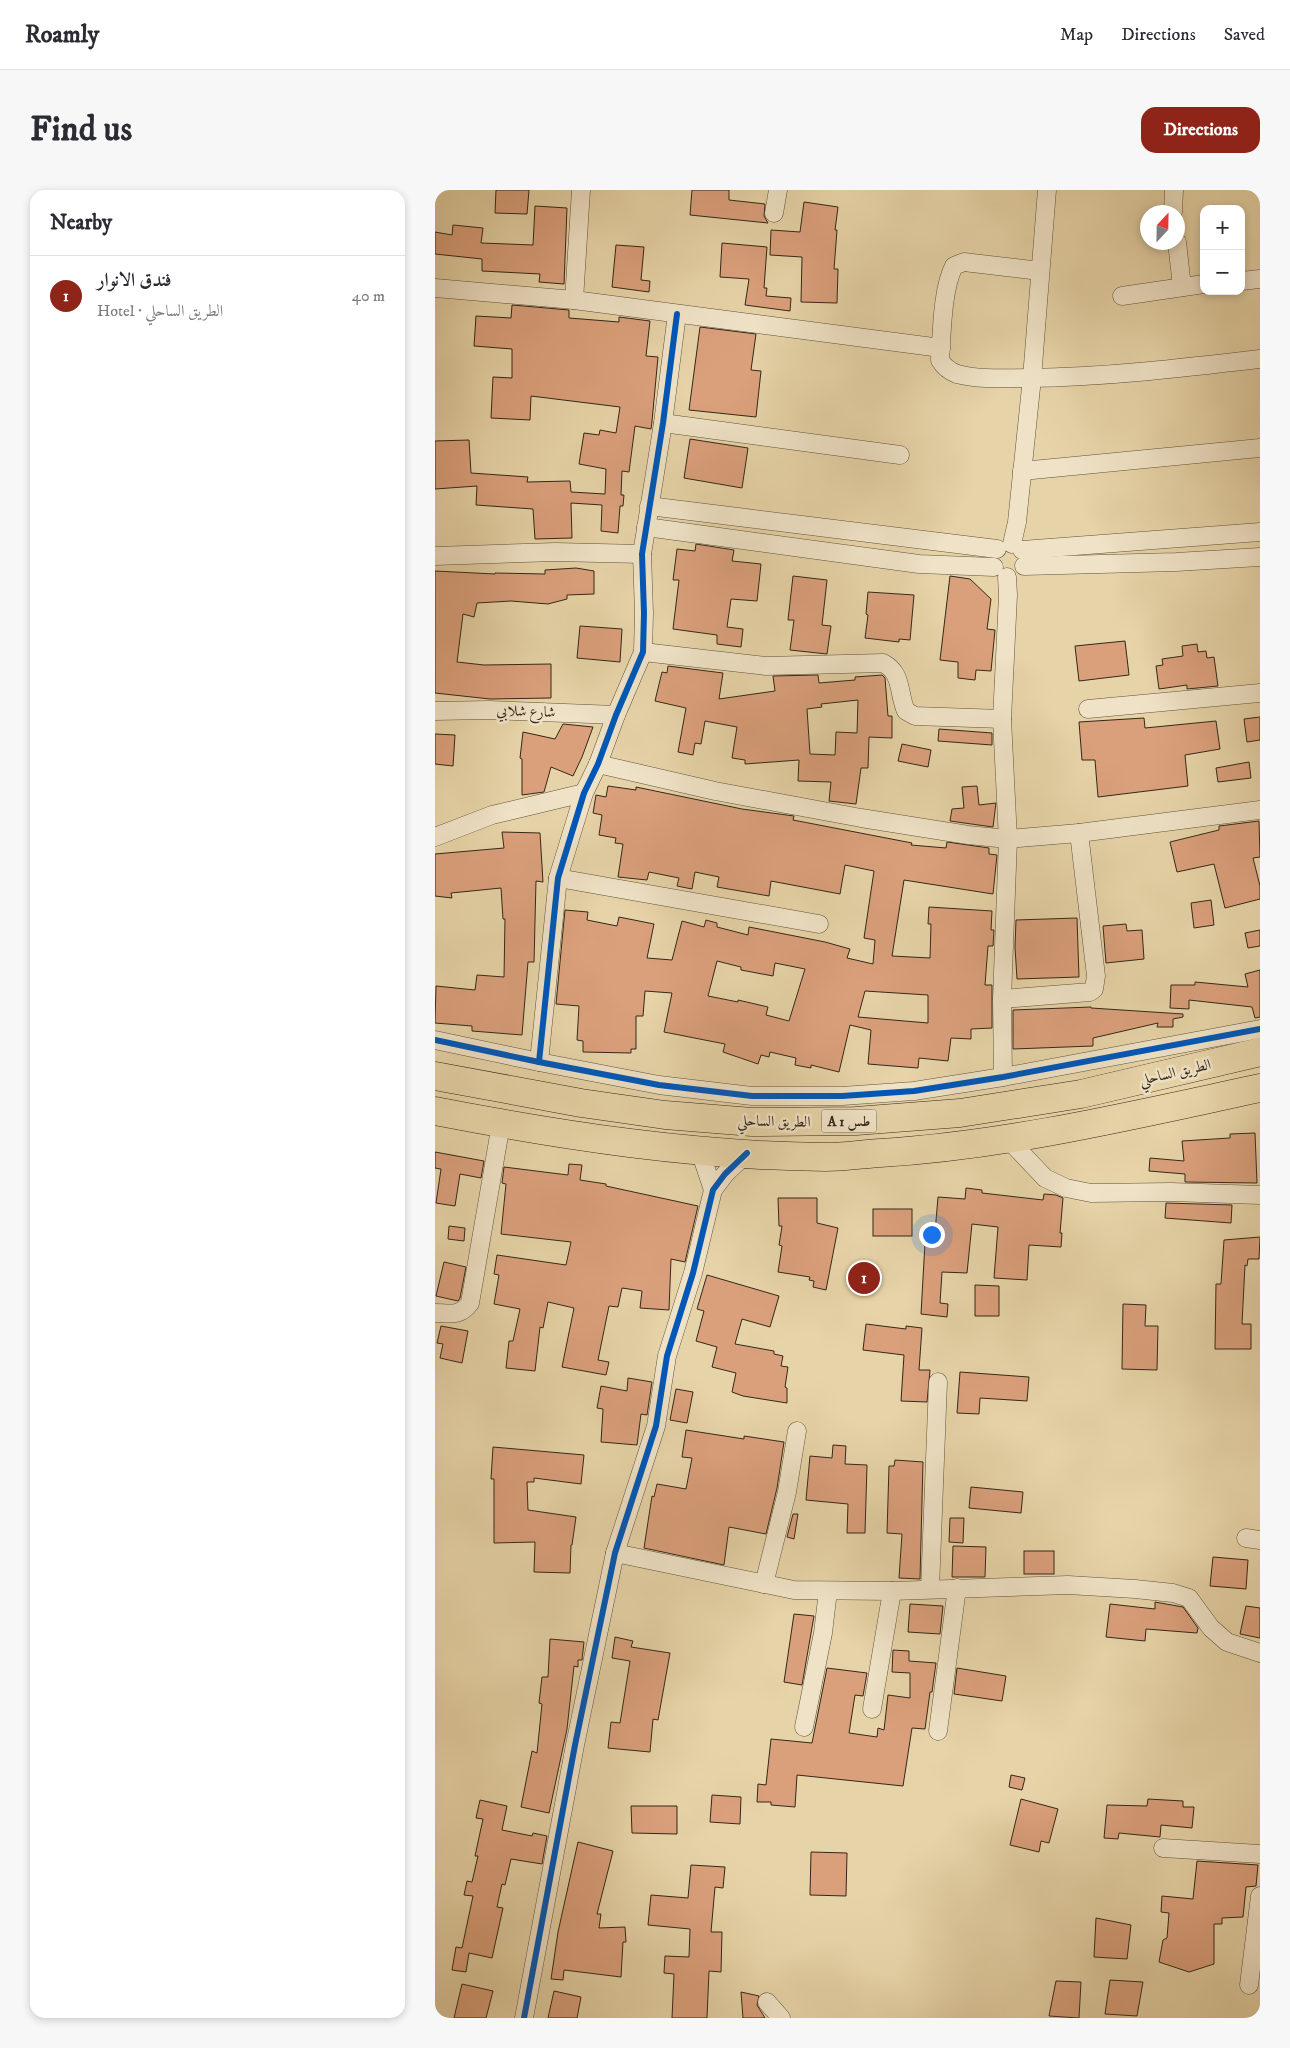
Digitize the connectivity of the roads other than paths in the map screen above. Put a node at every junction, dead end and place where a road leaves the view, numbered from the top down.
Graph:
1 (581, 190) edge
2 (778, 190) edge
3 (1047, 190) edge
4 (1174, 190) edge
5 (1173, 205) edge
6 (774, 213) dead end
7 (1178, 250) edge
8 (1040, 271) junction
9 (1260, 279) edge
10 (1245, 281) edge
11 (1200, 285) edge
12 (1182, 287) junction
13 (435, 288) edge
14 (1122, 296) dead end
15 (574, 300) junction
16 (677, 314) junction
17 (941, 348) junction
18 (1260, 359) edge
19 (1032, 378) junction
20 (663, 423) junction
21 (1260, 448) edge
22 (899, 455) dead end
23 (1022, 471) junction
24 (649, 506) junction
25 (646, 527) junction
26 (1260, 532) edge
27 (1014, 552) junction
28 (641, 554) junction
29 (435, 556) edge
30 (1260, 557) edge
31 (1000, 572) junction
32 (643, 652) junction
33 (1260, 693) edge
34 (1088, 708) dead end
35 (435, 711) edge
36 (616, 714) junction
37 (1002, 719) junction
38 (598, 764) junction
39 (584, 793) junction
40 (1260, 810) edge
41 (1079, 833) junction
42 (435, 837) edge
43 (1008, 839) junction
44 (558, 878) junction
45 (819, 924) dead end
46 (1002, 999) junction
47 (1260, 1028) edge
48 (435, 1040) edge
49 (1260, 1052) edge
50 (539, 1062) junction
51 (435, 1076) edge
52 (1003, 1077) junction
53 (1260, 1088) edge
54 (435, 1111) edge
55 (501, 1124) junction
56 (1008, 1139) junction
57 (700, 1151) junction
58 (747, 1153) junction
59 (713, 1190) junction
60 (1260, 1195) edge
61 (435, 1313) edge
62 (938, 1382) dead end
63 (797, 1431) dead end
64 (615, 1553) junction
65 (764, 1584) junction
66 (957, 1588) junction
67 (931, 1589) junction
68 (828, 1591) junction
69 (892, 1591) junction
70 (1260, 1654) edge
71 (871, 1709) dead end
72 (804, 1727) dead end
73 (937, 1731) dead end
74 (1163, 1848) dead end
75 (1260, 1854) edge
76 (1260, 1896) edge
77 (1249, 1986) dead end
78 (767, 2002) dead end
79 (524, 2018) edge
80 (781, 2018) edge

1 - 15 street
2 - 6 street
3 - 8 street
4 - 5 street
7 - 12 street
8 - 17 street
8 - 19 street
9 - 10 street
11 - 12 street
12 - 14 street
13 - 15 street
15 - 16 street
16 - 17 street
16 - 20 street
17 - 19 street
18 - 19 street
19 - 23 street
20 - 22 street
20 - 24 street
21 - 23 street
23 - 27 street
24 - 25 street
24 - 27 street
25 - 28 street
25 - 31 street
26 - 27 street
27 - 30 street
27 - 31 street
27 - 31 street
28 - 29 street
28 - 32 street
31 - 37 street
32 - 36 street
32 - 37 street
33 - 34 street
35 - 36 street, شارع شلابي
36 - 38 street
37 - 43 street
38 - 39 street
38 - 43 street
39 - 42 street
39 - 44 street
40 - 41 street
41 - 43 street
41 - 46 street
43 - 46 street
44 - 45 street
44 - 50 street
46 - 52 street
47 - 52 street
48 - 50 street
49 - 51 highway, الطريق الساحلي / A 1 طس
50 - 52 street
53 - 56 highway, A 1 طس
54 - 55 highway, A 1 طس
55 - 57 highway, A 1 طس
55 - 61 street
56 - 58 highway, A 1 طس
56 - 60 street
57 - 58 highway, A 1 طس
57 - 59 street
58 - 59 street
59 - 64 street
62 - 67 street
63 - 65 street
64 - 65 street
64 - 79 street
65 - 68 street
66 - 67 street
66 - 70 street
66 - 73 street
67 - 69 street
68 - 69 street
68 - 72 street
69 - 71 street
74 - 75 street
76 - 77 street
78 - 80 street

